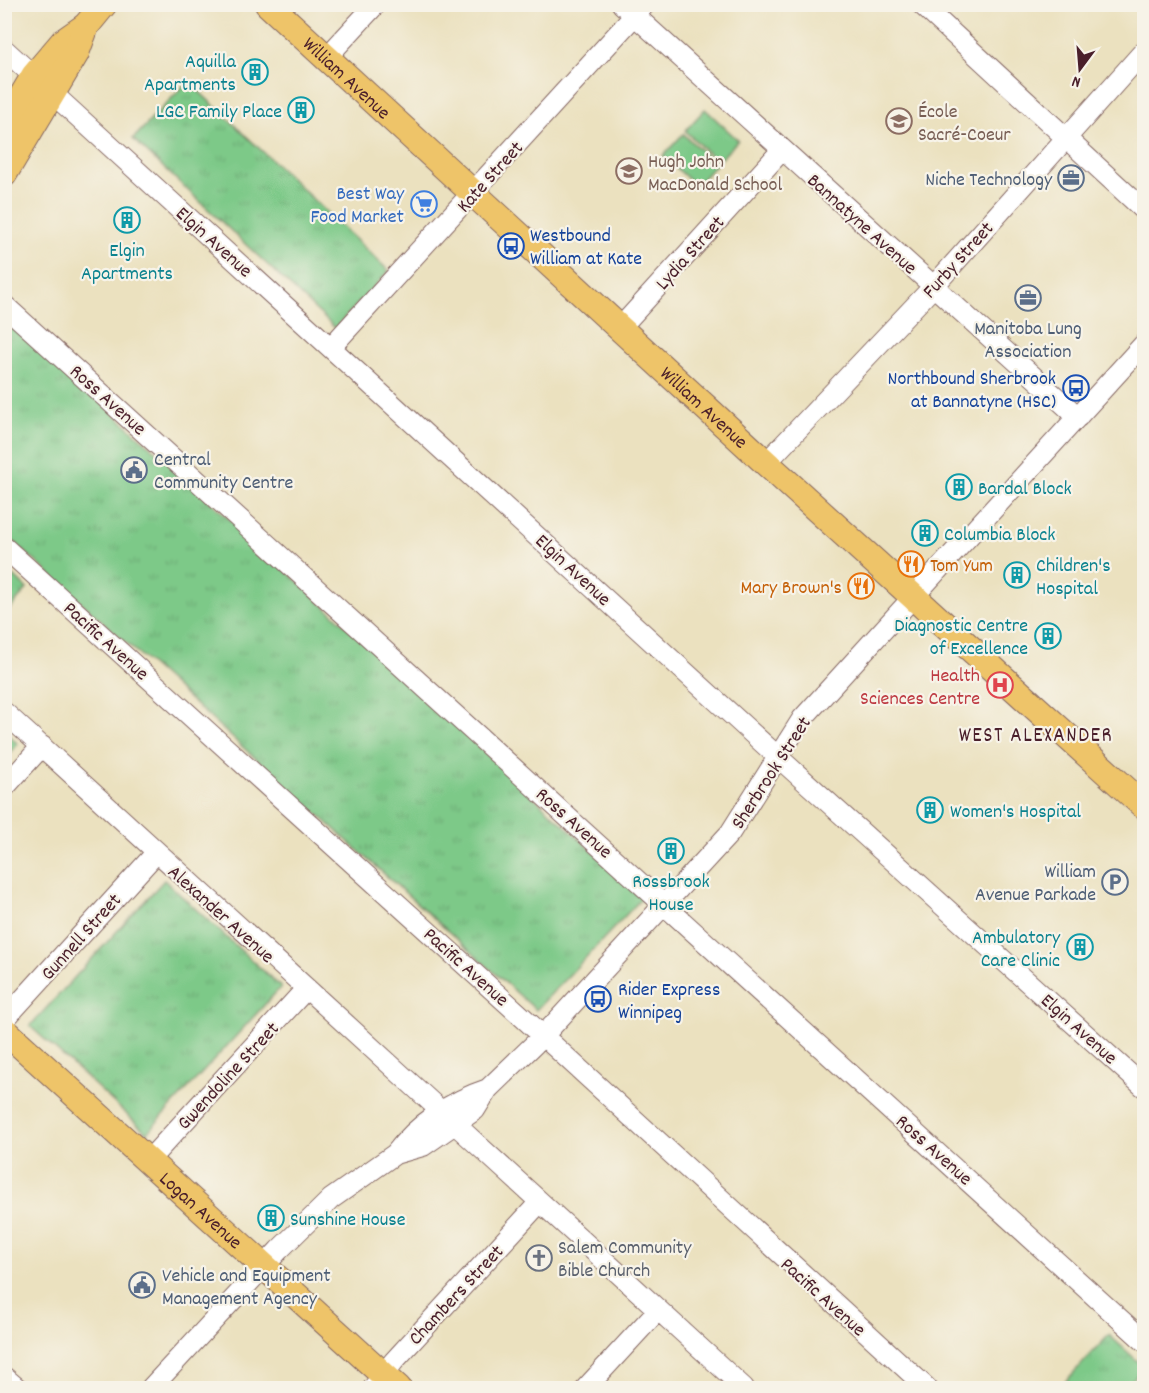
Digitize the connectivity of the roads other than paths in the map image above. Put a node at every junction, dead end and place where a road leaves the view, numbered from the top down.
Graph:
1 (104, 4) edge
2 (268, 4) edge
3 (376, 4) edge
4 (921, 4) edge
5 (634, 8) edge
6 (4, 50) edge
7 (1144, 51) edge
8 (326, 58) junction
9 (42, 85) junction
10 (4, 127) edge
11 (1066, 137) junction
12 (782, 150) junction
13 (4, 174) edge
14 (474, 193) junction
15 (1144, 210) edge
16 (933, 287) junction
17 (4, 305) edge
18 (620, 328) junction
19 (1144, 344) edge
20 (332, 346) junction
21 (1078, 417) junction
22 (766, 463) junction
23 (4, 547) edge
24 (914, 595) junction
25 (4, 712) edge
26 (42, 746) junction
27 (778, 757) junction
28 (4, 788) edge
29 (1144, 806) edge
30 (156, 853) junction
31 (666, 904) junction
32 (305, 990) junction
33 (4, 1020) edge
34 (4, 1030) edge
35 (543, 1036) junction
36 (1144, 1087) edge
37 (449, 1119) junction
38 (148, 1161) junction
39 (540, 1202) junction
40 (264, 1266) junction
41 (658, 1310) junction
42 (1144, 1341) edge
43 (4, 1377) edge
44 (385, 1385) edge
45 (17, 1389) edge
46 (151, 1389) edge
47 (586, 1389) edge
48 (744, 1389) edge
49 (927, 1389) edge

1 - 9 main road
2 - 8 main road, William Avenue
3 - 8 street
4 - 11 street
5 - 12 street, Bannatyne Avenue
5 - 14 street, Kate Street
6 - 9 street, Elgin Avenue
7 - 11 street, Furby Street
8 - 14 main road, William Avenue
9 - 10 main road
9 - 13 main road
9 - 20 street, Elgin Avenue
11 - 15 street
11 - 16 street, Furby Street
12 - 16 street, Bannatyne Avenue
12 - 18 street, Lydia Street
14 - 18 main road, William Avenue
14 - 20 street, Kate Street
16 - 21 street, Bannatyne Avenue
16 - 22 street, Furby Street
17 - 31 street, Ross Avenue
18 - 22 main road, William Avenue
19 - 21 street, Sherbrook Street
20 - 27 street, Elgin Avenue
21 - 24 street, Sherbrook Street
22 - 24 main road, William Avenue
23 - 35 street, Pacific Avenue
24 - 27 street, Sherbrook Street
24 - 29 main road, William Avenue
25 - 26 street, Alexander Avenue
26 - 28 street
26 - 30 street, Alexander Avenue
27 - 31 street, Sherbrook Street
27 - 36 street, Elgin Avenue
30 - 32 street, Alexander Avenue
30 - 33 street, Gunnell Street
31 - 35 street, Sherbrook Street
31 - 42 street, Ross Avenue
32 - 37 street, Alexander Avenue
32 - 38 street, Gwendoline Street
34 - 38 main road, Logan Avenue
35 - 37 street, Sherbrook Street
35 - 49 street, Pacific Avenue
37 - 39 street, Alexander Avenue
37 - 40 street, Sherbrook Street
38 - 40 main road, Logan Avenue
39 - 41 street, Alexander Avenue
39 - 44 street, Chambers Street
40 - 44 main road, Logan Avenue
40 - 46 street, Sherbrook Street
41 - 47 street
41 - 48 street, Alexander Avenue
43 - 45 street

